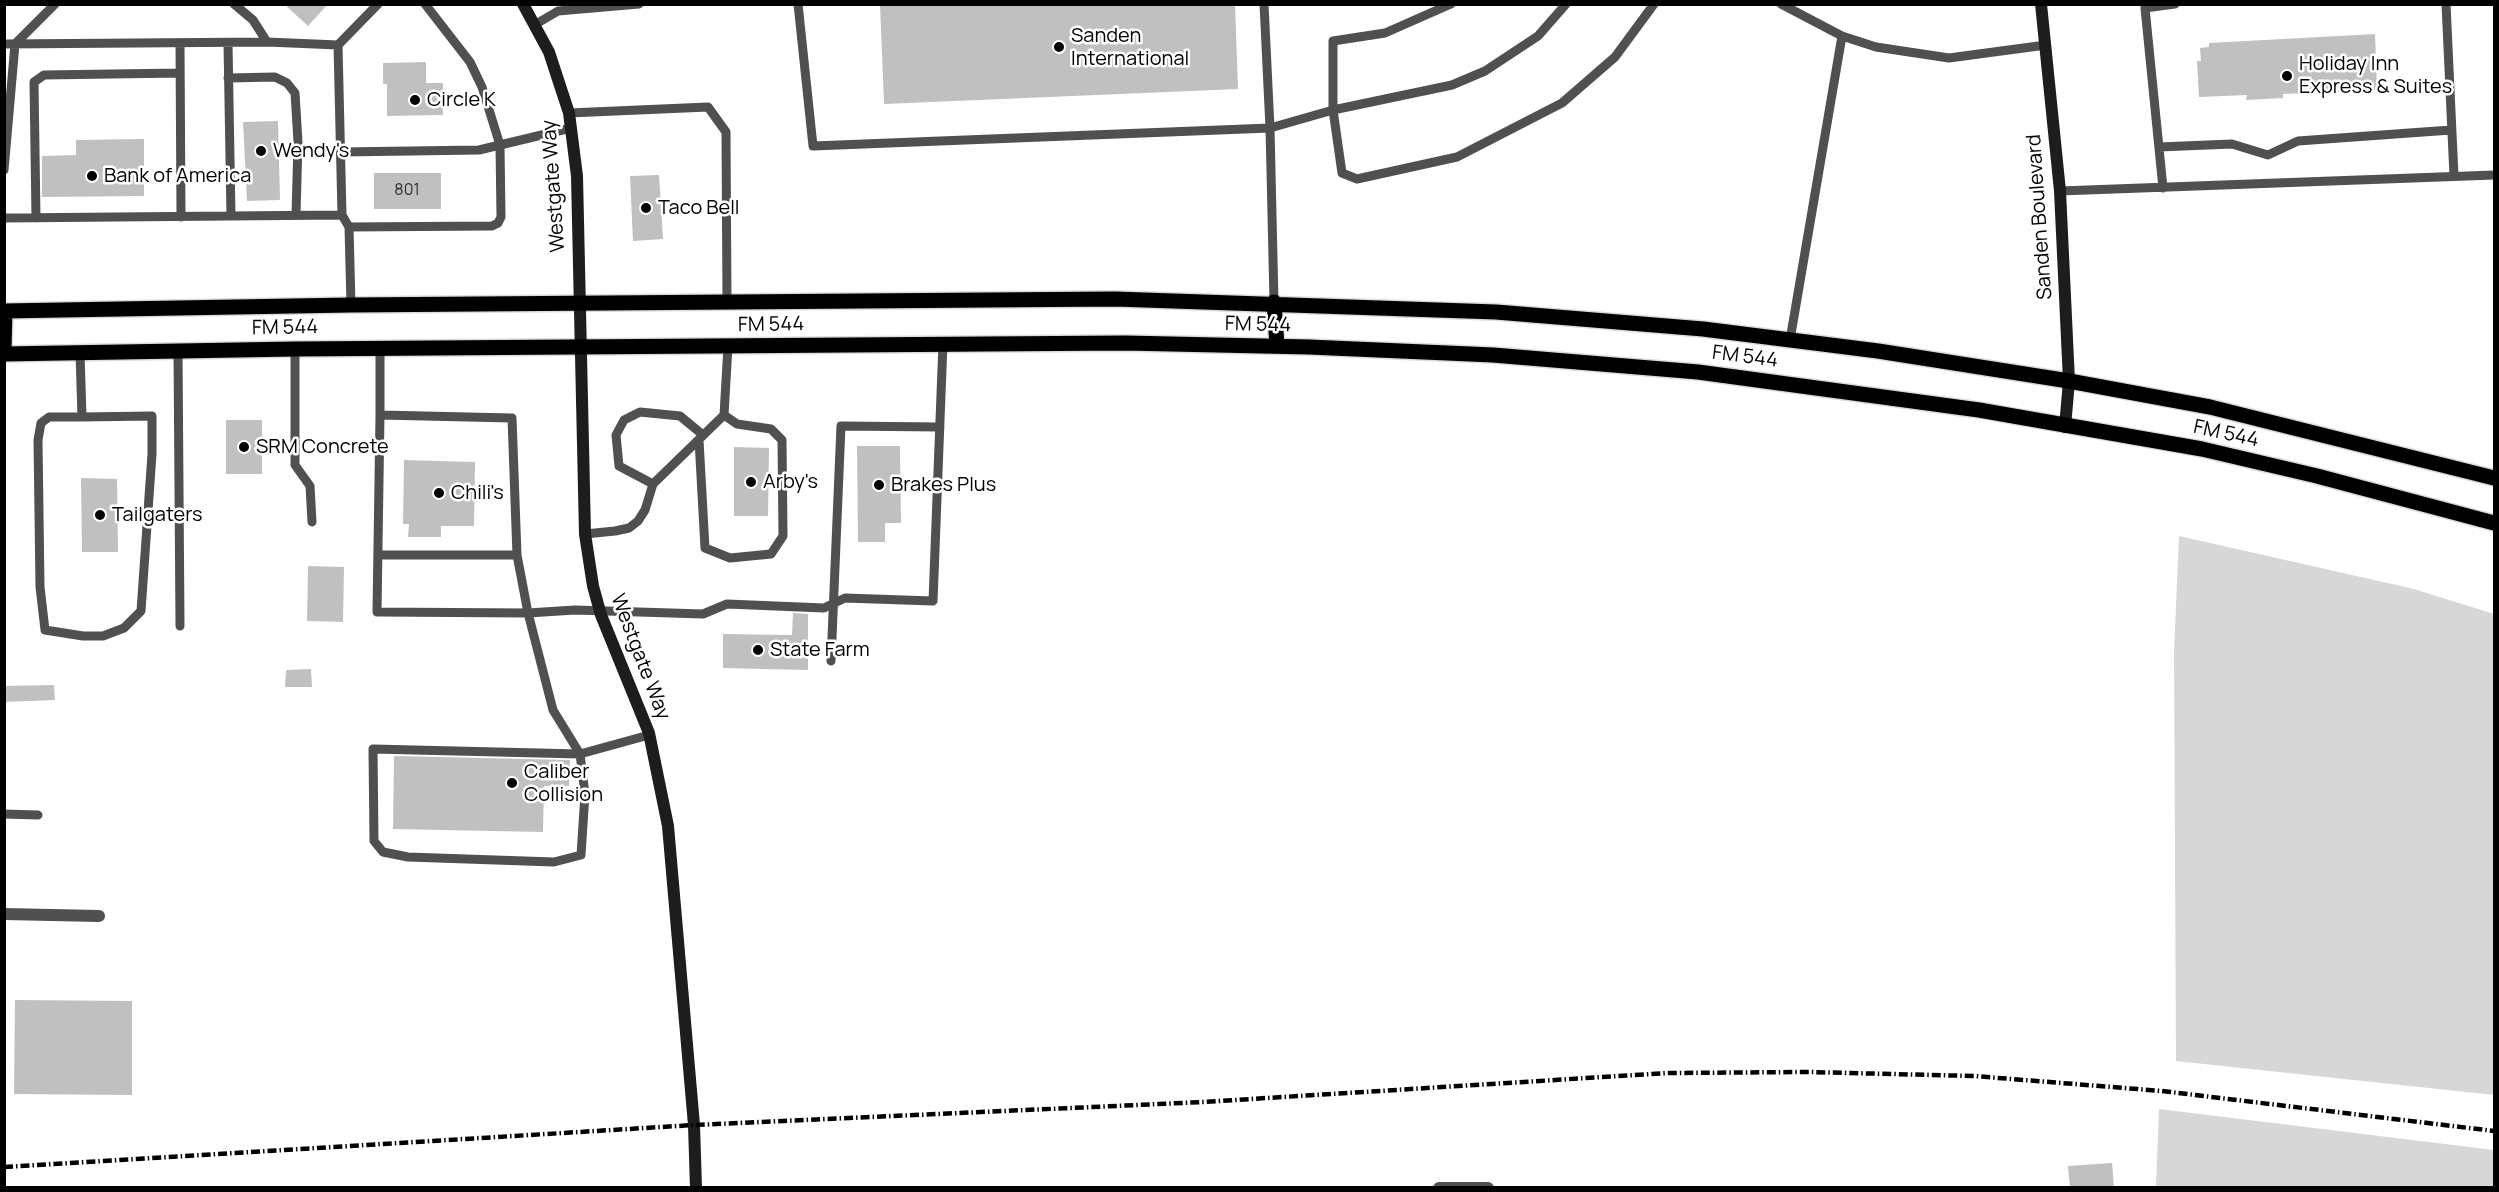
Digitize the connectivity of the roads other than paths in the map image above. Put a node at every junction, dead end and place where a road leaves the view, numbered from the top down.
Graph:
1 (55, 4) edge
2 (234, 4) edge
3 (378, 4) edge
4 (426, 4) edge
5 (523, 4) edge
6 (639, 4) edge
7 (798, 4) edge
8 (1264, 4) edge
9 (1450, 4) edge
10 (1566, 4) edge
11 (1654, 4) edge
12 (1781, 4) edge
13 (2041, 4) edge
14 (2175, 4) edge
15 (2446, 4) edge
16 (536, 24) junction
17 (1842, 36) junction
18 (267, 42) junction
19 (180, 43) junction
20 (228, 43) junction
21 (4, 44) edge
22 (15, 44) junction
23 (338, 45) junction
24 (2046, 45) junction
25 (180, 73) junction
26 (228, 78) junction
27 (7, 101) edge
28 (1333, 110) junction
29 (569, 112) junction
30 (571, 128) junction
31 (1270, 128) junction
32 (2451, 130) junction
33 (500, 145) junction
34 (2159, 147) junction
35 (341, 152) junction
36 (5, 164) edge
37 (4, 170) edge
38 (2494, 175) edge
39 (2454, 176) junction
40 (2163, 188) junction
41 (2060, 191) junction
42 (296, 215) junction
43 (342, 215) junction
44 (231, 216) junction
45 (181, 217) junction
46 (4, 218) edge
47 (36, 218) junction
48 (349, 227) junction
49 (1274, 302) junction
50 (727, 303) junction
51 (351, 305) junction
52 (581, 305) junction
53 (5, 310) edge
54 (1790, 340) junction
55 (943, 343) junction
56 (728, 346) junction
57 (1277, 346) junction
58 (4, 348) edge
59 (380, 348) junction
60 (582, 348) junction
61 (295, 349) junction
62 (178, 351) junction
63 (80, 353) junction
64 (4, 354) edge
65 (2069, 381) junction
66 (380, 415) junction
67 (724, 415) junction
68 (82, 417) junction
69 (2064, 426) junction
70 (940, 427) junction
71 (701, 437) junction
72 (2494, 478) edge
73 (653, 484) junction
74 (312, 522) dead end
75 (2494, 523) edge
76 (585, 534) junction
77 (379, 555) junction
78 (517, 555) junction
79 (832, 604) junction
80 (600, 611) junction
81 (528, 613) junction
82 (180, 626) dead end
83 (831, 661) dead end
84 (649, 735) junction
85 (580, 754) junction
86 (4, 814) edge
87 (38, 815) dead end
88 (4, 914) edge
89 (99, 916) dead end
90 (696, 1188) edge
91 (1439, 1188) edge
92 (1488, 1188) edge

1 - 22 lane
2 - 18 lane
3 - 23 lane
4 - 33 lane
5 - 16 street, Westgate Way
6 - 16 lane
7 - 31 lane
8 - 31 lane
9 - 28 lane
10 - 28 lane
11 - 28 lane
12 - 17 lane
13 - 24 street, Sanden Boulevard
14 - 34 lane
15 - 32 lane
16 - 29 street, Westgate Way
17 - 24 lane
17 - 54 lane
18 - 20 lane
18 - 23 lane
19 - 20 lane
19 - 22 lane
19 - 25 lane
20 - 26 lane
21 - 22 lane
22 - 27 lane
23 - 35 lane
24 - 41 street, Sanden Boulevard
25 - 45 lane
25 - 47 lane
26 - 42 lane
26 - 44 lane
27 - 36 lane
28 - 31 lane
29 - 30 street, Westgate Way
29 - 50 lane
30 - 33 lane
30 - 52 street, Westgate Way
31 - 49 lane
32 - 34 lane
32 - 39 lane
33 - 35 lane
33 - 48 lane
34 - 40 lane
35 - 43 lane
36 - 37 lane
38 - 39 lane
39 - 40 lane
40 - 41 lane
41 - 65 street, Sanden Boulevard
42 - 43 lane
42 - 44 lane
43 - 48 lane
44 - 45 lane
45 - 47 lane
46 - 47 lane
48 - 51 lane
49 - 50 main road, FM 544 / FM 544
49 - 54 main road, FM 544 / FM 544
49 - 57 main road
50 - 52 main road, FM 544 / FM 544
51 - 52 main road, FM 544 / FM 544
51 - 53 main road, FM 544 / FM 544
52 - 60 street, Westgate Way
53 - 58 main road
54 - 65 main road, FM 544 / FM 544
55 - 56 main road, FM 544 / FM 544
55 - 57 main road, FM 544 / FM 544
55 - 70 lane
56 - 60 main road, FM 544 / FM 544
56 - 67 lane
57 - 69 main road, FM 544 / FM 544
59 - 60 main road, FM 544 / FM 544
59 - 61 main road, FM 544 / FM 544
59 - 66 lane
60 - 76 street, Westgate Way
61 - 62 main road, FM 544 / FM 544
61 - 74 lane
62 - 63 main road, FM 544 / FM 544
62 - 82 lane
63 - 64 main road, FM 544 / FM 544
63 - 68 lane
65 - 69 street, Sanden Boulevard
65 - 72 main road, FM 544 / FM 544
66 - 77 lane
66 - 78 lane
67 - 71 lane
67 - 71 lane
68 - 68 lane
69 - 75 main road, FM 544 / FM 544
70 - 79 lane
70 - 79 lane
71 - 73 lane
71 - 73 lane
73 - 76 lane
76 - 80 street, Westgate Way
77 - 78 lane
77 - 81 lane
78 - 81 lane
79 - 80 lane
79 - 83 lane
80 - 81 lane
80 - 84 street, Westgate Way
81 - 85 lane
84 - 85 lane
84 - 90 street, Westgate Way
85 - 85 lane
86 - 87 lane
88 - 89 street
91 - 92 street

